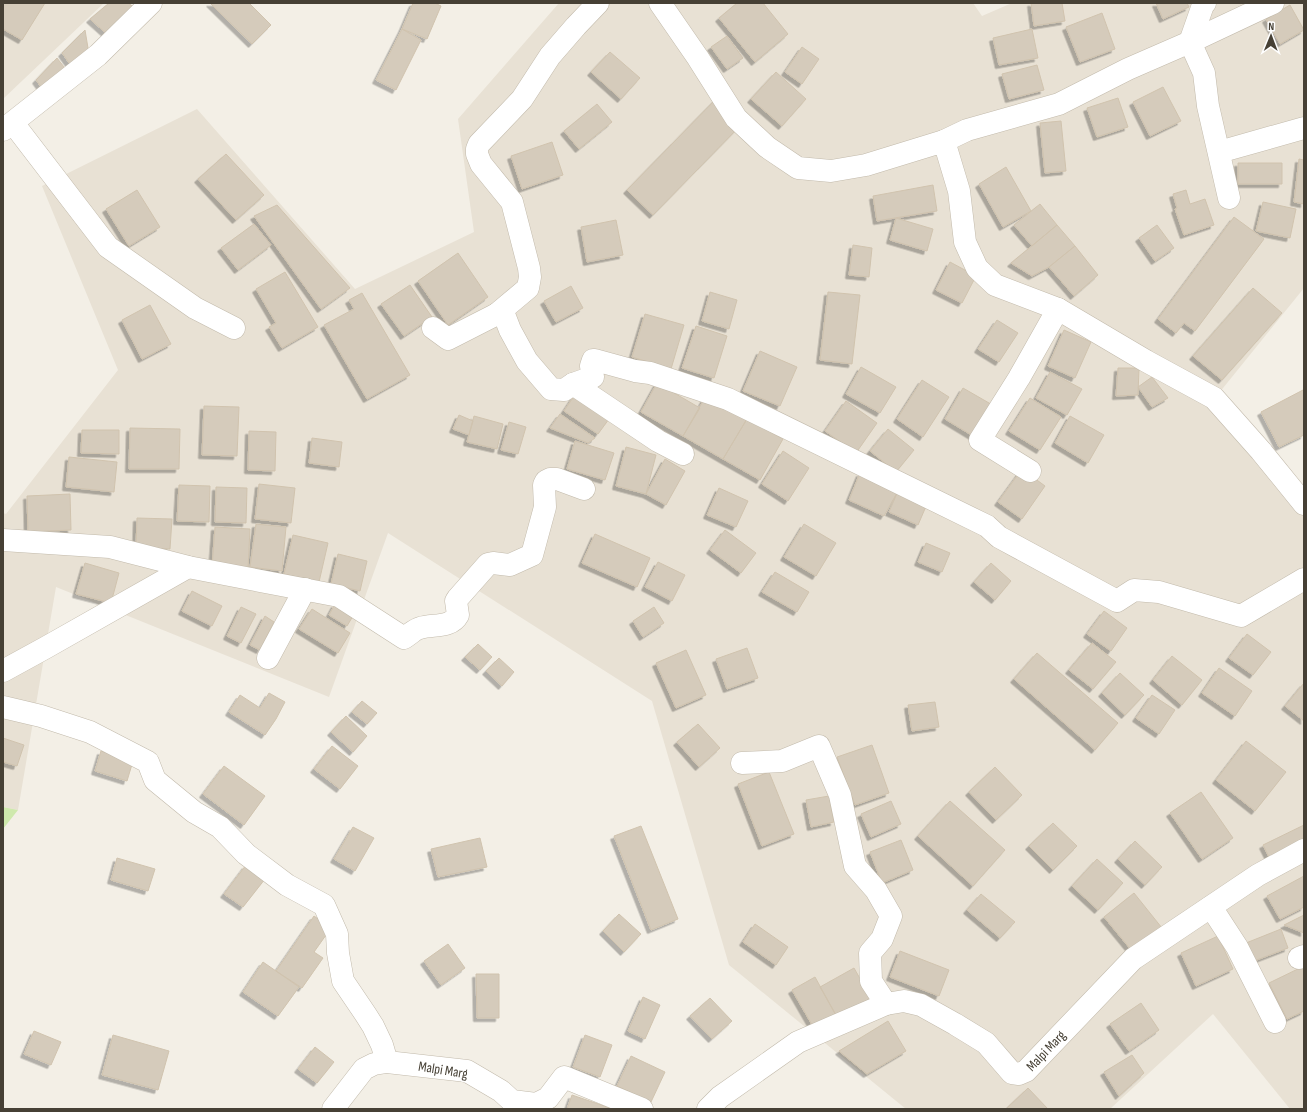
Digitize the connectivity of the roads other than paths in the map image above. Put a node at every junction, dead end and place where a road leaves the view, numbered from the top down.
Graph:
1 (151, 3) edge
2 (598, 3) edge
3 (660, 3) edge
4 (1205, 3) edge
5 (1272, 3) edge
6 (1190, 42) junction
7 (8, 127) edge
8 (1304, 128) edge
9 (944, 141) junction
10 (1219, 152) junction
11 (1229, 198) dead end
12 (1058, 310) junction
13 (498, 314) junction
14 (234, 328) dead end
15 (433, 328) dead end
16 (573, 384) junction
17 (683, 454) dead end
18 (1030, 471) dead end
19 (584, 489) dead end
20 (1304, 504) edge
21 (3, 540) edge
22 (188, 567) junction
23 (1304, 579) edge
24 (305, 589) junction
25 (268, 658) dead end
26 (3, 671) edge
27 (3, 707) edge
28 (742, 763) dead end
29 (1304, 850) edge
30 (1211, 907) junction
31 (886, 1004) junction
32 (1275, 1022) dead end
33 (387, 1062) junction
34 (333, 1109) edge
35 (642, 1109) edge
36 (708, 1109) edge

1 - 7 street
2 - 13 street
3 - 9 street
4 - 6 street
5 - 6 street
6 - 9 street
6 - 10 street
7 - 14 street
8 - 10 street
9 - 12 street
10 - 11 street
12 - 18 street
12 - 20 street
13 - 15 street
13 - 16 street
16 - 17 street
16 - 23 street
19 - 24 street
21 - 22 street
22 - 24 street
22 - 26 street
24 - 25 street
27 - 33 street
28 - 31 street
29 - 30 street, Malpi Marg
30 - 31 street, Malpi Marg
30 - 32 street
31 - 36 street, Malpi Marg
33 - 34 street, Malpi Marg
33 - 35 street, Malpi Marg

